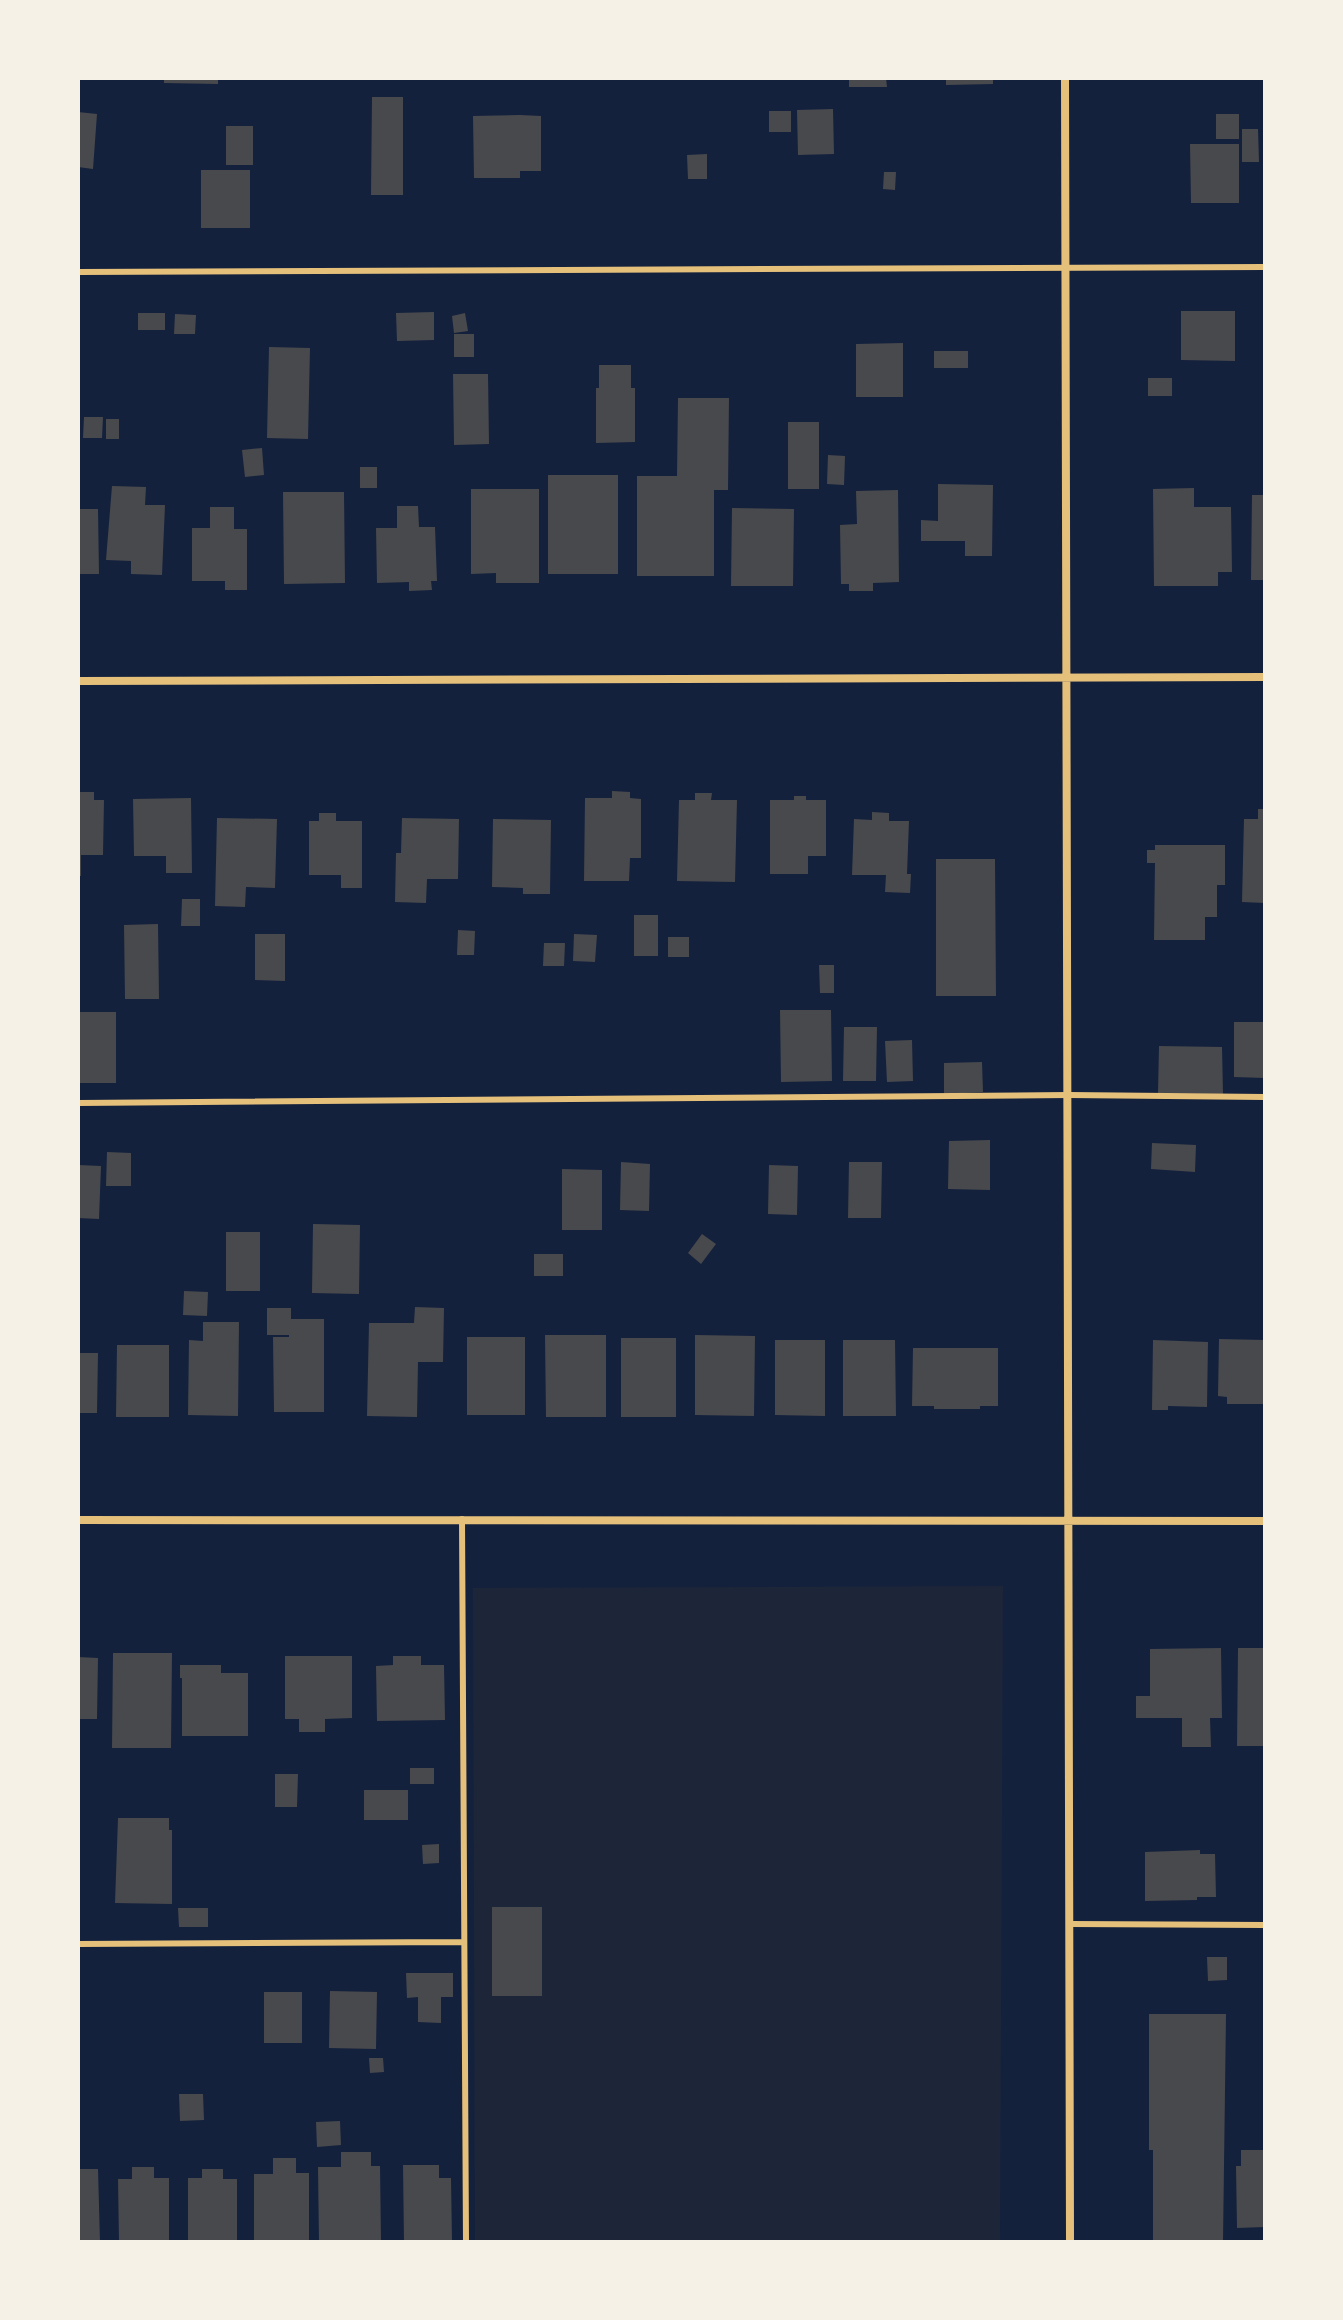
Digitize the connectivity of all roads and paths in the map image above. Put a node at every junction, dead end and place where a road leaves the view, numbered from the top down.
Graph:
1 (1065, 78) edge
2 (1064, 266) junction
3 (1265, 267) edge
4 (78, 272) edge
5 (1068, 676) junction
6 (1265, 677) edge
7 (78, 681) edge
8 (1069, 1095) junction
9 (1265, 1097) edge
10 (78, 1103) edge
11 (462, 1519) junction
12 (78, 1520) edge
13 (1265, 1521) edge
14 (1069, 1522) junction
15 (1070, 1924) junction
16 (1265, 1925) edge
17 (463, 1942) junction
18 (78, 1944) edge
19 (466, 2242) edge
20 (1070, 2242) edge

1 - 2 street
2 - 3 lane
2 - 4 lane
2 - 5 street
5 - 6 street
5 - 7 street
5 - 8 street
8 - 9 lane
8 - 10 lane
8 - 14 street
11 - 12 street
11 - 14 street
11 - 17 lane
13 - 14 street
14 - 15 street
15 - 16 lane
15 - 20 street
17 - 18 lane
17 - 19 lane

